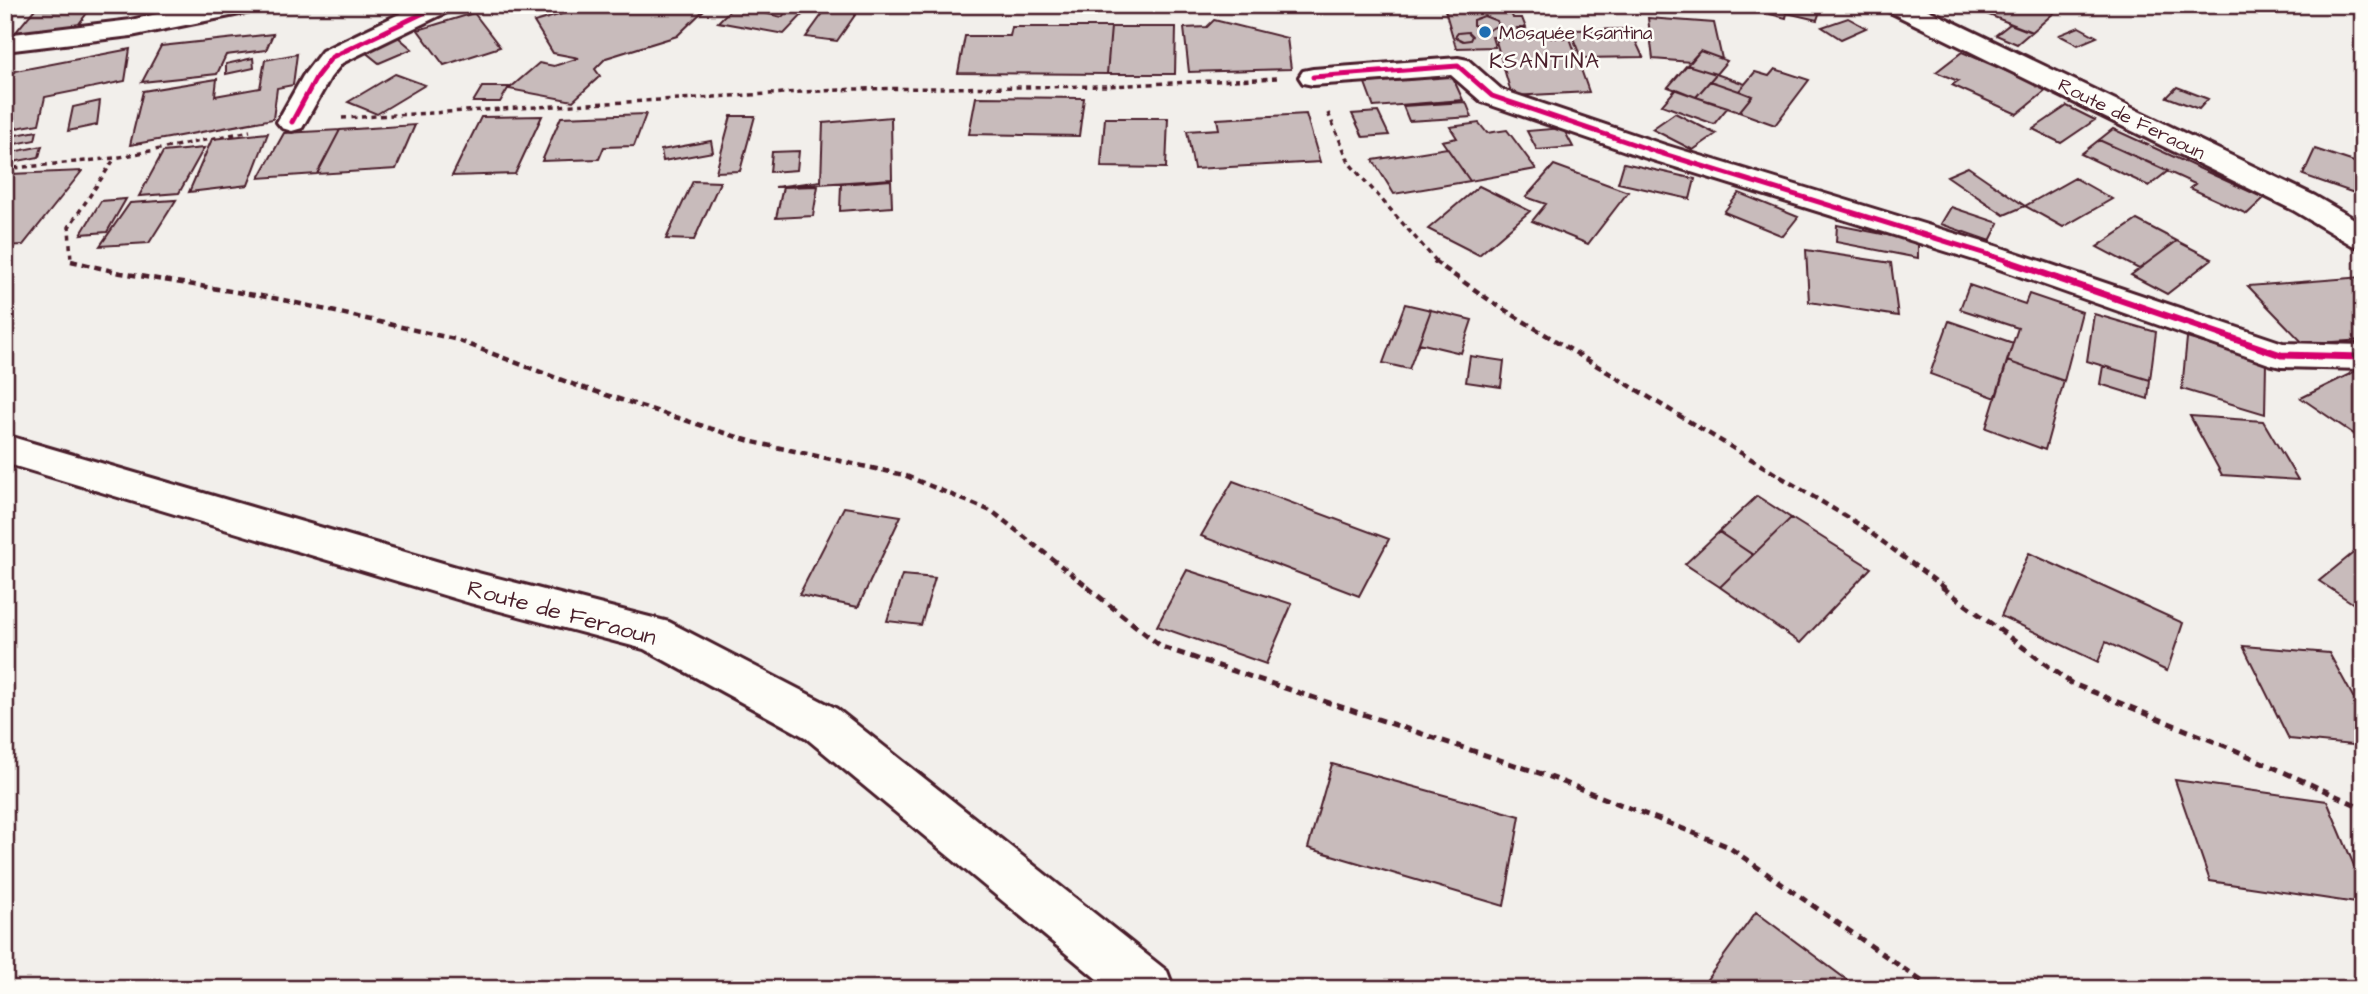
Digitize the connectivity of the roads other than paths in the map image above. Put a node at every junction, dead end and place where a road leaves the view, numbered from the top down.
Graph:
1 (246, 5) edge
2 (440, 5) edge
3 (1897, 5) edge
4 (5, 43) edge
5 (1312, 76) road end
6 (292, 122) road end
7 (2363, 238) edge
8 (2363, 357) edge
9 (5, 449) edge
10 (1149, 989) edge

1 - 4 main road
2 - 6 main road
3 - 7 main road, Route de Feraoun
5 - 8 main road
9 - 10 main road, Route de Feraoun

